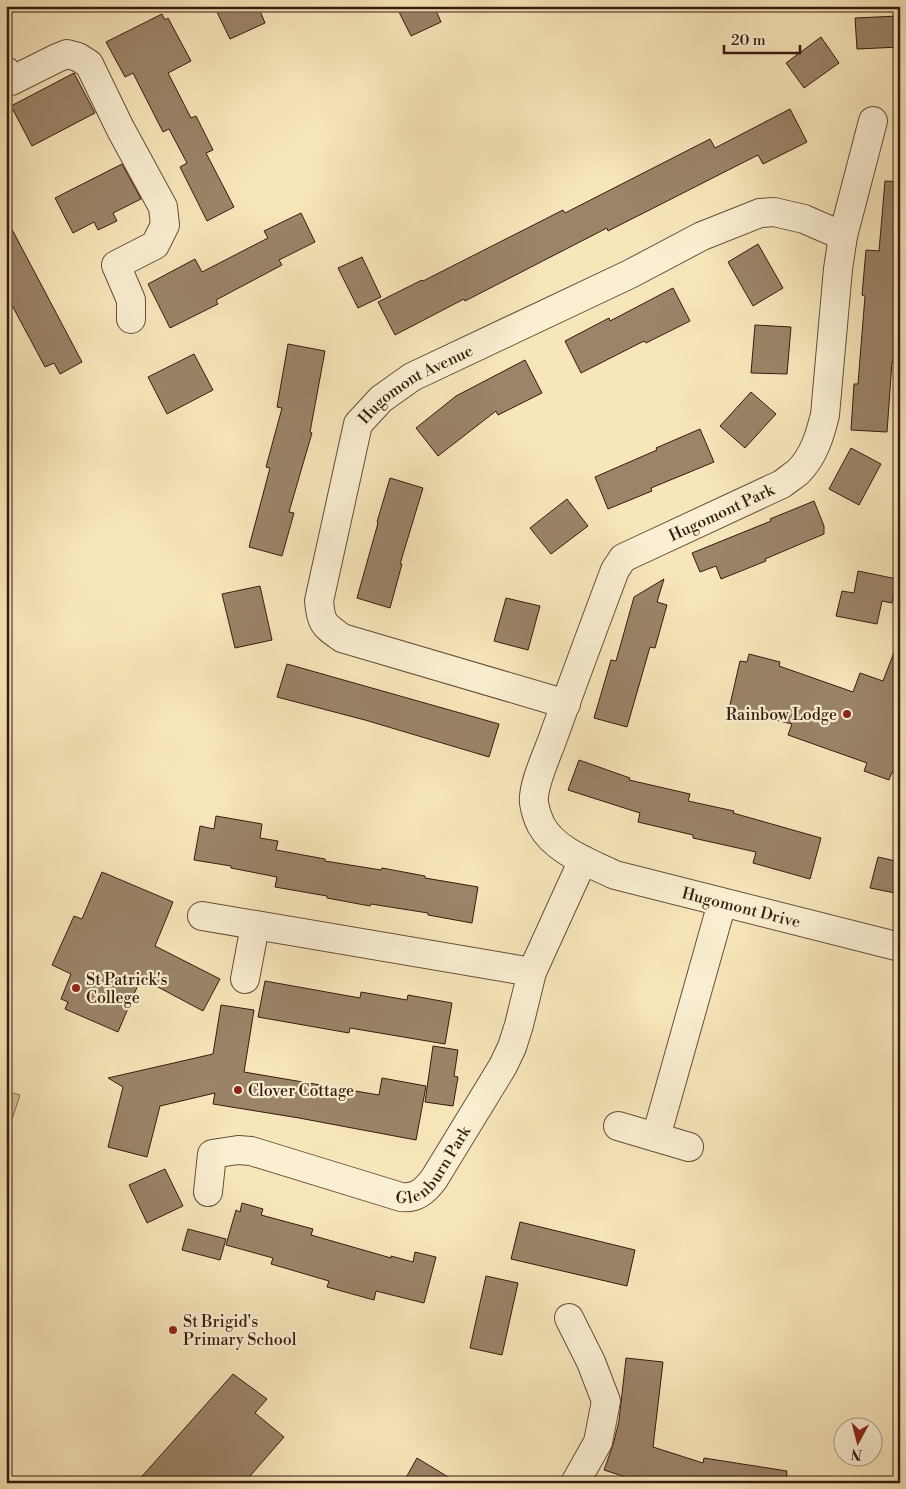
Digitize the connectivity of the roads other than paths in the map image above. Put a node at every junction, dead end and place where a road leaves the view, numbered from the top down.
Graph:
1 (6, 71) edge
2 (873, 121) dead end
3 (843, 236) junction
4 (131, 319) dead end
5 (566, 704) junction
6 (583, 860) junction
7 (722, 903) junction
8 (202, 916) dead end
9 (255, 926) junction
10 (900, 947) edge
11 (532, 972) junction
12 (245, 979) dead end
13 (618, 1126) dead end
14 (656, 1137) junction
15 (688, 1147) dead end
16 (208, 1192) dead end
17 (569, 1318) dead end
18 (581, 1481) edge

1 - 4 street
2 - 3 street, Hugomont Park
3 - 5 street, Hugomont Park
3 - 5 street, Hugomont Avenue
5 - 6 street, Hugomont Park
6 - 7 street, Hugomont Drive
6 - 11 street, Glenburn Park
7 - 10 street, Hugomont Drive
7 - 14 street
8 - 9 street
9 - 11 street
9 - 12 street
11 - 16 street, Glenburn Park
13 - 14 street
14 - 15 street
17 - 18 street

